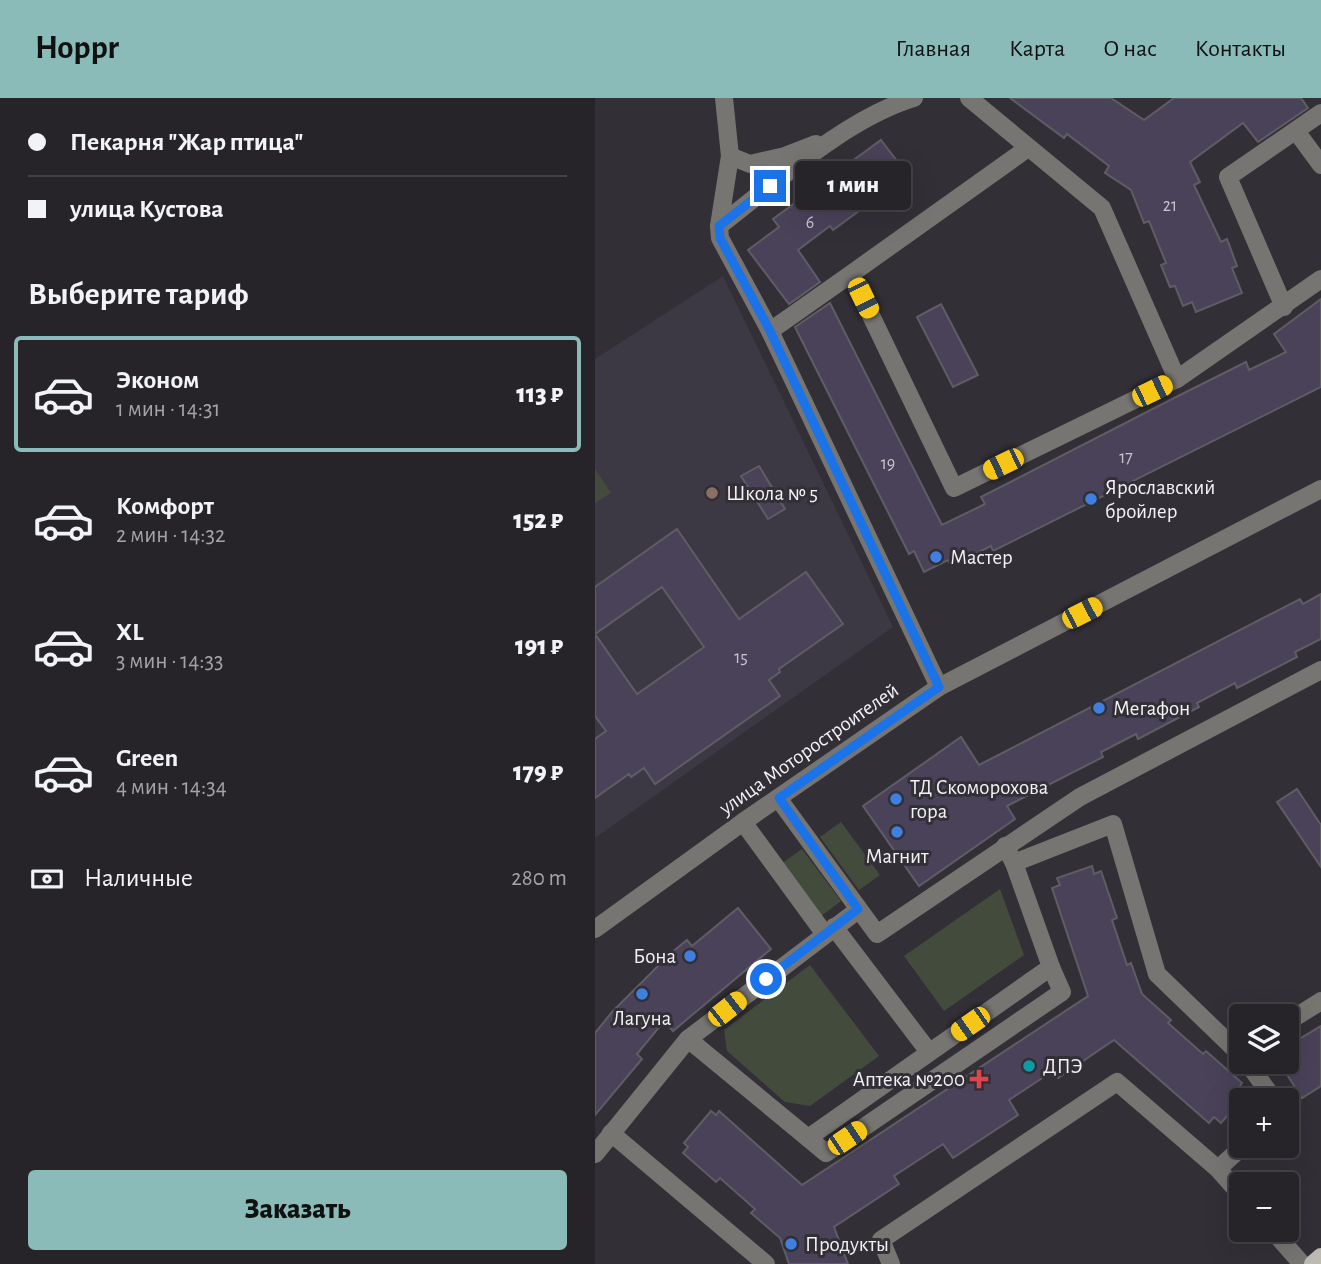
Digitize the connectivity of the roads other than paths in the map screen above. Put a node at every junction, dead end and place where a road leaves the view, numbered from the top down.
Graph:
1 (724, 98) edge
2 (914, 98) edge
3 (969, 98) edge
4 (886, 102) edge
5 (1321, 113) edge
6 (1296, 131) junction
7 (845, 132) junction
8 (1028, 148) junction
9 (730, 156) junction
10 (1321, 165) edge
11 (719, 226) junction
12 (851, 274) junction
13 (1321, 279) edge
14 (1283, 307) junction
15 (770, 331) junction
16 (1177, 379) junction
17 (1321, 489) edge
18 (1321, 670) edge
19 (939, 687) junction
20 (779, 798) junction
21 (743, 822) junction
22 (1005, 846) junction
23 (1014, 863) junction
24 (858, 909) junction
25 (595, 929) edge
26 (829, 930) junction
27 (1051, 967) junction
28 (1321, 1001) edge
29 (1299, 1015) edge
30 (688, 1039) junction
31 (1229, 1043) edge
32 (929, 1052) junction
33 (611, 1133) junction
34 (808, 1138) junction
35 (595, 1154) edge
36 (1230, 1158) edge
37 (1218, 1169) junction
38 (1229, 1181) edge
39 (1283, 1242) edge
40 (1321, 1256) edge
41 (766, 1264) edge
42 (891, 1264) edge
43 (1302, 1264) edge
44 (1313, 1264) edge

1 - 9 street
2 - 4 street
3 - 8 street
4 - 7 street
5 - 6 street
6 - 10 street
6 - 14 street
7 - 9 street
7 - 11 street
8 - 12 street
8 - 16 street
9 - 11 street
11 - 15 street
12 - 15 street
12 - 16 street
13 - 14 street
14 - 16 street
15 - 19 street
17 - 19 street, улица Моторостроителей
18 - 22 street
19 - 20 street, улица Моторостроителей
20 - 21 street, улица Моторостроителей
20 - 24 street
21 - 25 street, улица Моторостроителей
21 - 26 street
22 - 23 street
22 - 24 street
23 - 27 street
23 - 31 street
24 - 26 street
26 - 30 street
26 - 32 street
27 - 32 street
27 - 34 street
28 - 29 street
30 - 33 street
30 - 34 street
32 - 34 street
33 - 35 street
33 - 41 street
36 - 37 street
37 - 38 street
37 - 42 street
39 - 43 street
40 - 44 main road

